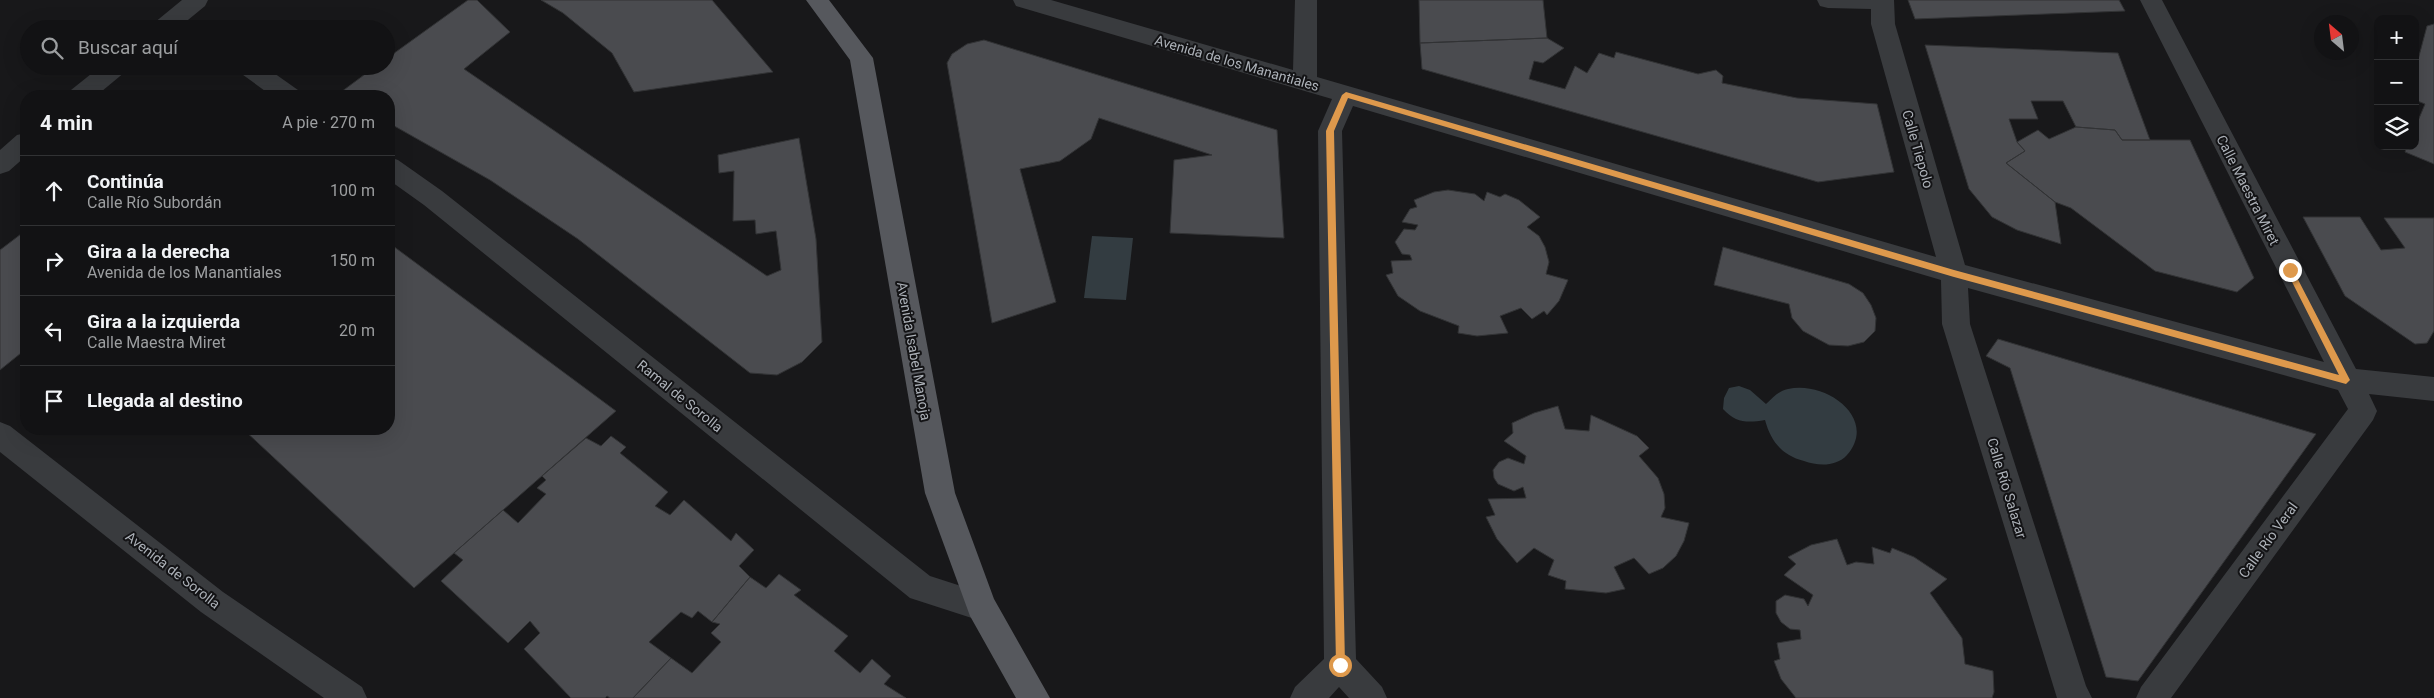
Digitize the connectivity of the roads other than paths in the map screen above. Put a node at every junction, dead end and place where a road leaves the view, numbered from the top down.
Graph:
1 (197, 0) edge
2 (816, 0) edge
3 (1024, 0) edge
4 (1306, 0) edge
5 (1828, 0) edge
6 (2151, 0) edge
7 (1883, 8) edge
8 (176, 20) edge
9 (105, 75) edge
10 (260, 75) edge
11 (1304, 83) junction
12 (87, 90) edge
13 (281, 90) edge
14 (1346, 95) junction
15 (20, 147) edge
16 (0, 164) edge
17 (395, 171) edge
18 (1954, 273) junction
19 (2346, 380) junction
20 (2434, 389) edge
21 (0, 435) edge
22 (981, 606) junction
23 (1340, 665) junction
24 (351, 698) edge
25 (1034, 698) edge
26 (1306, 698) edge
27 (1371, 698) edge
28 (2076, 698) edge
29 (2152, 698) edge

1 - 8 street
2 - 22 main road, Avenida Isabel Manoja
3 - 11 street, Avenida de los Manantiales
4 - 11 street
5 - 7 street
6 - 19 street, Calle Maestra Miret
7 - 18 street, Calle Tiepolo
9 - 12 street
10 - 13 street
11 - 14 street, Avenida de los Manantiales
14 - 18 street, Avenida de los Manantiales
14 - 23 street
15 - 16 street
17 - 22 street, Ramal de Sorolla
18 - 19 street, Avenida de los Manantiales
18 - 28 street, Calle Río Salazar
19 - 20 street, Avenida de los Manantiales
19 - 29 street, Calle Río Veral
21 - 24 street, Avenida de Sorolla
22 - 25 main road, Avenida Isabel Manoja
23 - 26 street
23 - 27 street

